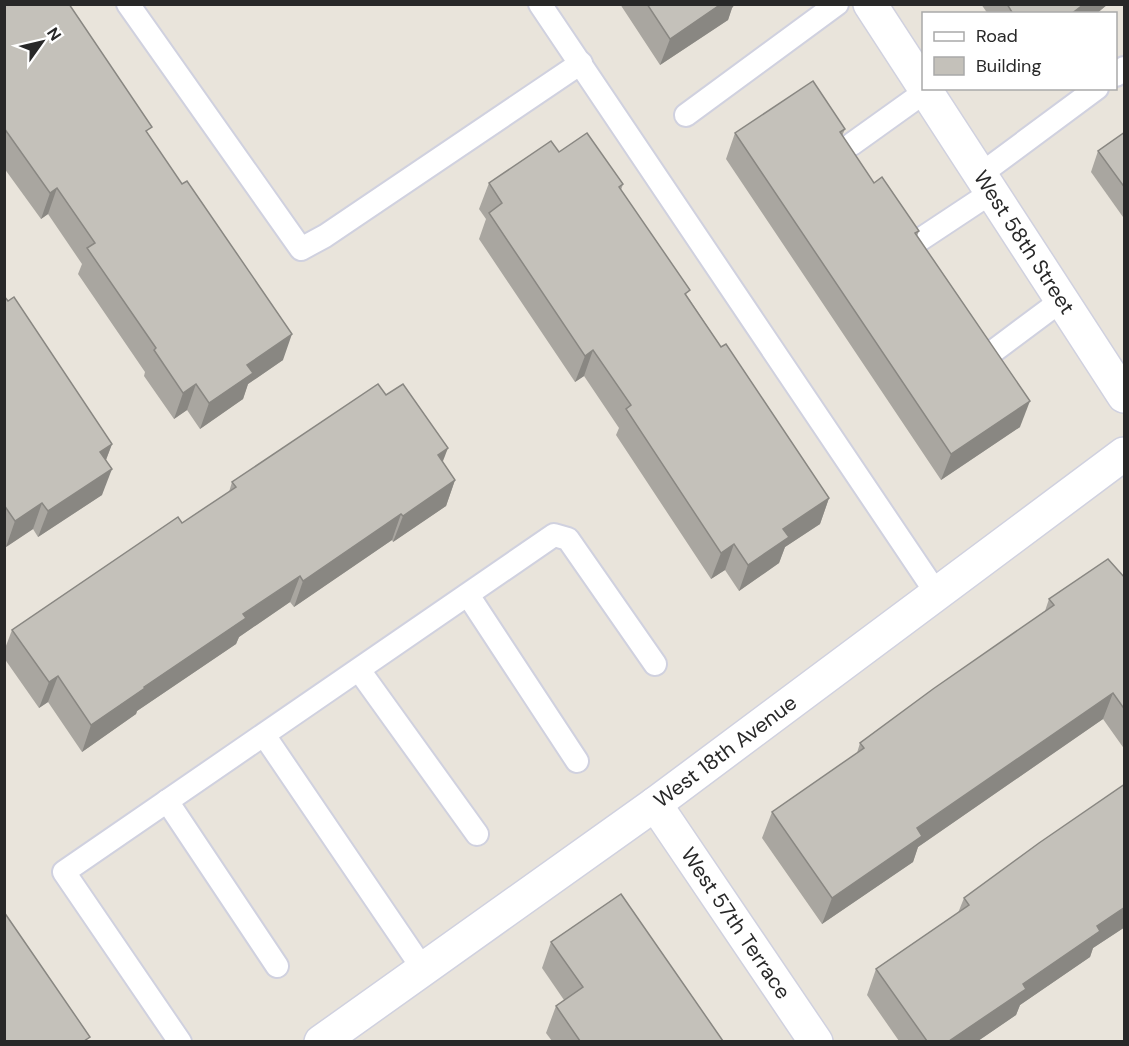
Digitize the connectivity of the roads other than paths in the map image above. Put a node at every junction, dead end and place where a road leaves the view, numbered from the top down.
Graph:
1 (128, 4) edge
2 (540, 4) edge
3 (837, 4) edge
4 (870, 4) edge
5 (581, 63) junction
6 (922, 84) edge
7 (924, 90) edge
8 (926, 90) edge
9 (1095, 90) edge
10 (686, 115) dead end
11 (852, 144) dead end
12 (986, 183) junction
13 (915, 243) edge
14 (1062, 300) junction
15 (991, 352) edge
16 (1125, 396) edge
17 (1125, 454) edge
18 (937, 594) junction
19 (468, 596) junction
20 (656, 664) dead end
21 (359, 670) junction
22 (264, 735) junction
23 (577, 760) dead end
24 (167, 801) junction
25 (655, 804) junction
26 (477, 834) dead end
27 (277, 966) dead end
28 (423, 969) junction
29 (180, 1041) edge
30 (321, 1041) edge
31 (816, 1041) edge

1 - 5 lane
2 - 5 lane
3 - 10 lane
4 - 6 street, West 58th Street
5 - 18 lane
7 - 11 lane
8 - 12 street, West 58th Street
9 - 12 lane
12 - 13 lane
12 - 14 street, West 58th Street
14 - 15 lane
14 - 16 street, West 58th Street
17 - 18 street, West 18th Avenue
18 - 25 street, West 18th Avenue
19 - 20 lane
19 - 21 lane
19 - 23 lane
21 - 22 lane
21 - 26 lane
22 - 24 lane
22 - 28 lane
24 - 27 lane
24 - 29 lane
25 - 28 street, West 18th Avenue
25 - 31 street, West 57th Terrace
28 - 30 street, West 18th Avenue

